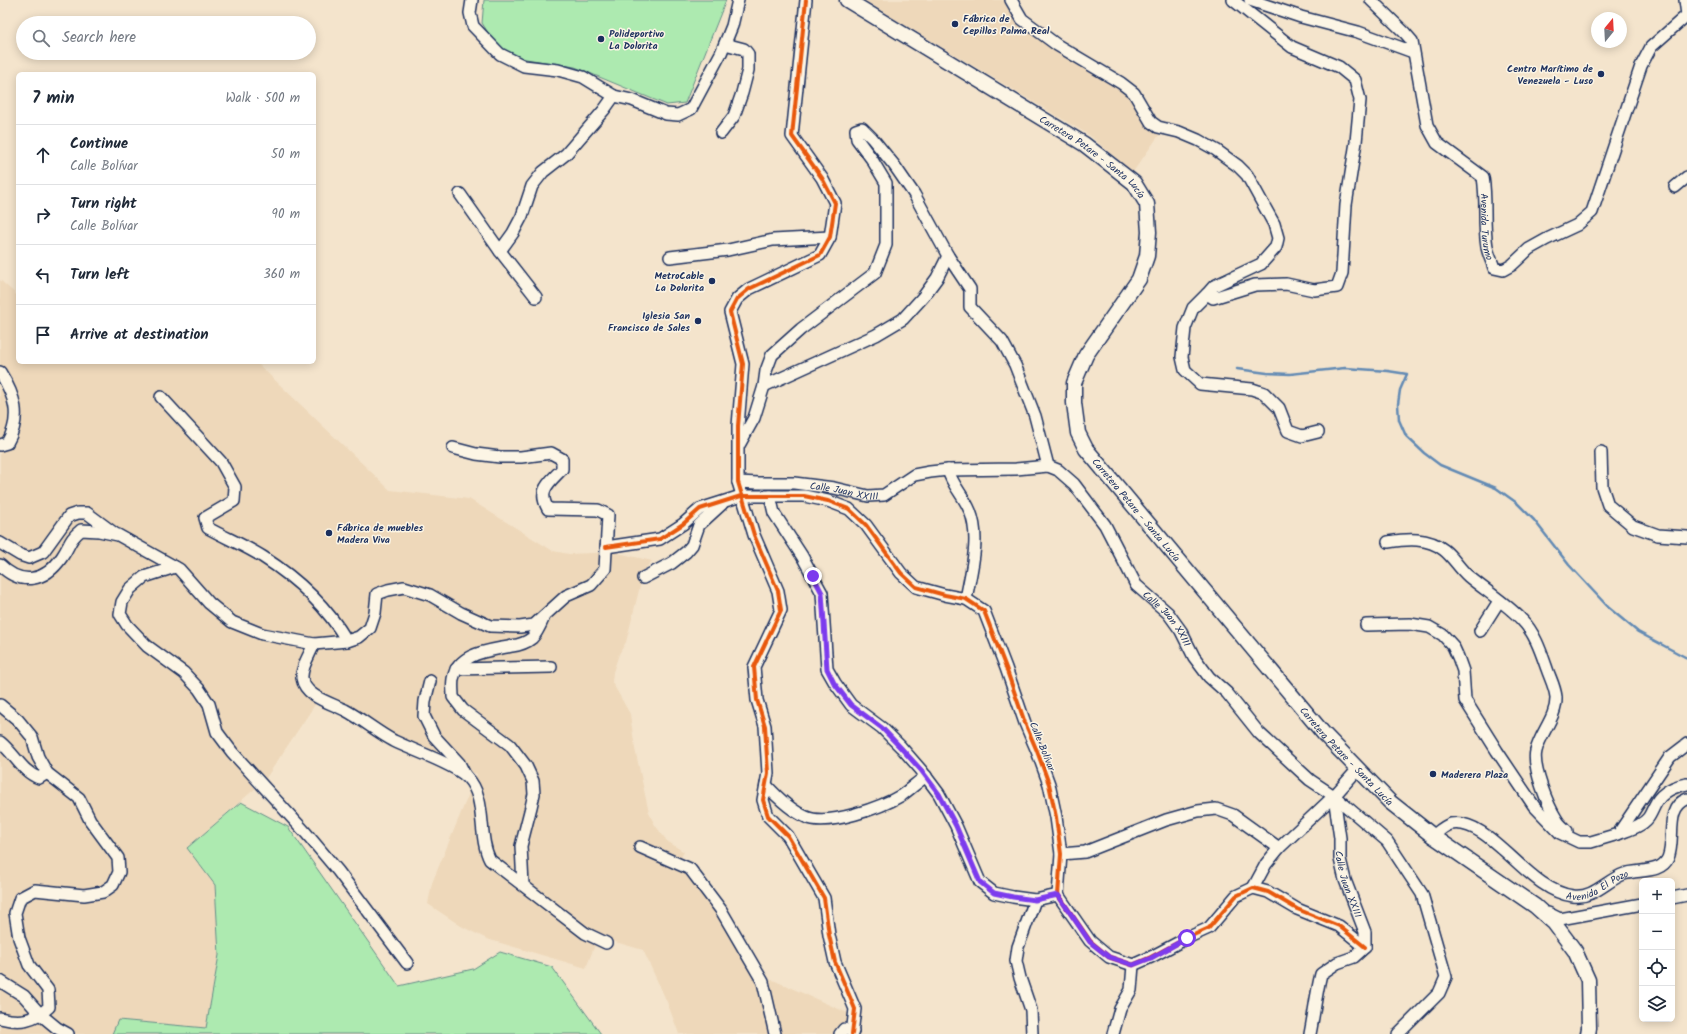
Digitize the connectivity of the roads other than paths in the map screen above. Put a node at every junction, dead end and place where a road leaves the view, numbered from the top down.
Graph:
1 (472, 0) edge
2 (738, 0) edge
3 (806, 0) edge
4 (847, 0) edge
5 (1011, 0) edge
6 (1233, 0) edge
7 (1250, 0) edge
8 (1260, 0) edge
9 (1372, 0) edge
10 (1685, 0) edge
11 (1270, 8) junction
12 (1687, 15) edge
13 (725, 44) junction
14 (1413, 52) junction
15 (614, 96) junction
16 (722, 133) dead end
17 (1687, 177) edge
18 (1675, 187) dead end
19 (460, 194) dead end
20 (830, 237) junction
21 (500, 251) junction
22 (948, 256) junction
23 (670, 257) dead end
24 (1207, 294) junction
25 (536, 297) dead end
26 (0, 372) edge
27 (764, 386) junction
28 (161, 397) dead end
29 (1318, 432) dead end
30 (0, 445) edge
31 (738, 447) junction
32 (453, 448) dead end
33 (1601, 452) dead end
34 (1048, 466) junction
35 (948, 470) junction
36 (738, 482) junction
37 (741, 496) junction
38 (770, 496) junction
39 (724, 502) junction
40 (118, 535) junction
41 (1687, 537) edge
42 (1388, 542) dead end
43 (0, 543) edge
44 (606, 546) junction
45 (0, 565) edge
46 (175, 567) junction
47 (643, 578) dead end
48 (966, 599) junction
49 (1499, 601) junction
50 (544, 617) junction
51 (1366, 625) dead end
52 (1480, 631) dead end
53 (347, 641) junction
54 (314, 644) junction
55 (551, 667) dead end
56 (456, 669) junction
57 (430, 681) dead end
58 (0, 705) edge
59 (0, 742) edge
60 (1687, 744) edge
61 (1358, 769) junction
62 (47, 773) junction
63 (465, 776) junction
64 (926, 776) junction
65 (1687, 784) edge
66 (766, 785) junction
67 (1334, 796) junction
68 (1687, 799) edge
69 (1618, 834) junction
70 (1433, 836) junction
71 (1591, 842) junction
72 (640, 847) dead end
73 (1279, 848) junction
74 (1061, 854) junction
75 (523, 885) junction
76 (1253, 888) junction
77 (1058, 895) junction
78 (1687, 895) edge
79 (1675, 897) edge
80 (1035, 900) junction
81 (1639, 905) edge
82 (1535, 906) junction
83 (606, 943) dead end
84 (1365, 947) junction
85 (407, 963) dead end
86 (1133, 965) junction
87 (0, 981) edge
88 (40, 1014) junction
89 (0, 1018) edge
90 (852, 1033) edge
91 (68, 1034) edge
92 (775, 1034) edge
93 (840, 1034) edge
94 (1032, 1034) edge
95 (1113, 1034) edge
96 (1310, 1034) edge
97 (1398, 1034) edge
98 (1588, 1034) edge

1 - 15 street
2 - 13 street
3 - 20 street
4 - 61 main road, Carretera Petare - Santa Lucía
5 - 24 street
6 - 24 street
7 - 11 street
8 - 11 street
9 - 14 street
10 - 12 street, Avenida Turumo
11 - 14 street
12 - 14 street, Avenida Turumo
13 - 15 street
13 - 16 street
15 - 21 street
17 - 18 street
19 - 21 street
20 - 23 street
20 - 31 street
21 - 25 street
22 - 27 street
22 - 27 street
22 - 34 street
24 - 29 street
26 - 30 street
27 - 31 street
28 - 53 street
31 - 36 street
32 - 44 street
33 - 41 street
34 - 35 street, Calle Juan XXIII
34 - 67 street, Calle Juan XXIII
35 - 36 street, Calle Juan XXIII
35 - 48 street
36 - 37 street
37 - 38 street, Calle Bolívar
37 - 39 street, Calle Bolívar
37 - 66 street
38 - 48 street, Calle Bolívar
38 - 64 street
39 - 44 street, Calle Bolívar
39 - 47 street
40 - 43 street
40 - 45 street
40 - 46 street
42 - 49 street
44 - 50 street
46 - 54 street
46 - 85 street
48 - 74 street, Calle Bolívar
49 - 52 street
49 - 71 street
50 - 53 street
50 - 56 street
51 - 71 street
53 - 54 street
54 - 63 street
55 - 56 street
56 - 75 street
57 - 63 street
58 - 62 street
59 - 62 street
60 - 69 street
61 - 67 street
61 - 70 main road, Carretera Petare - Santa Lucía
62 - 88 street
63 - 75 street
64 - 66 street
64 - 80 street
65 - 69 street
66 - 90 street
67 - 73 street
67 - 84 street, Calle Juan XXIII
67 - 97 street
68 - 70 street, Avenida El Pozo
69 - 71 street
70 - 82 main road, Carretera Petare - Santa Lucía
72 - 92 street
73 - 74 street
73 - 76 street
74 - 77 street, Calle Bolívar
75 - 83 street
76 - 84 street
76 - 86 street
77 - 80 street
77 - 86 street
78 - 79 street
80 - 94 street
81 - 82 street
82 - 98 main road, Carretera Petare - Santa Lucía
84 - 96 street
86 - 95 street
87 - 88 street
88 - 89 street
88 - 91 street
90 - 93 street

